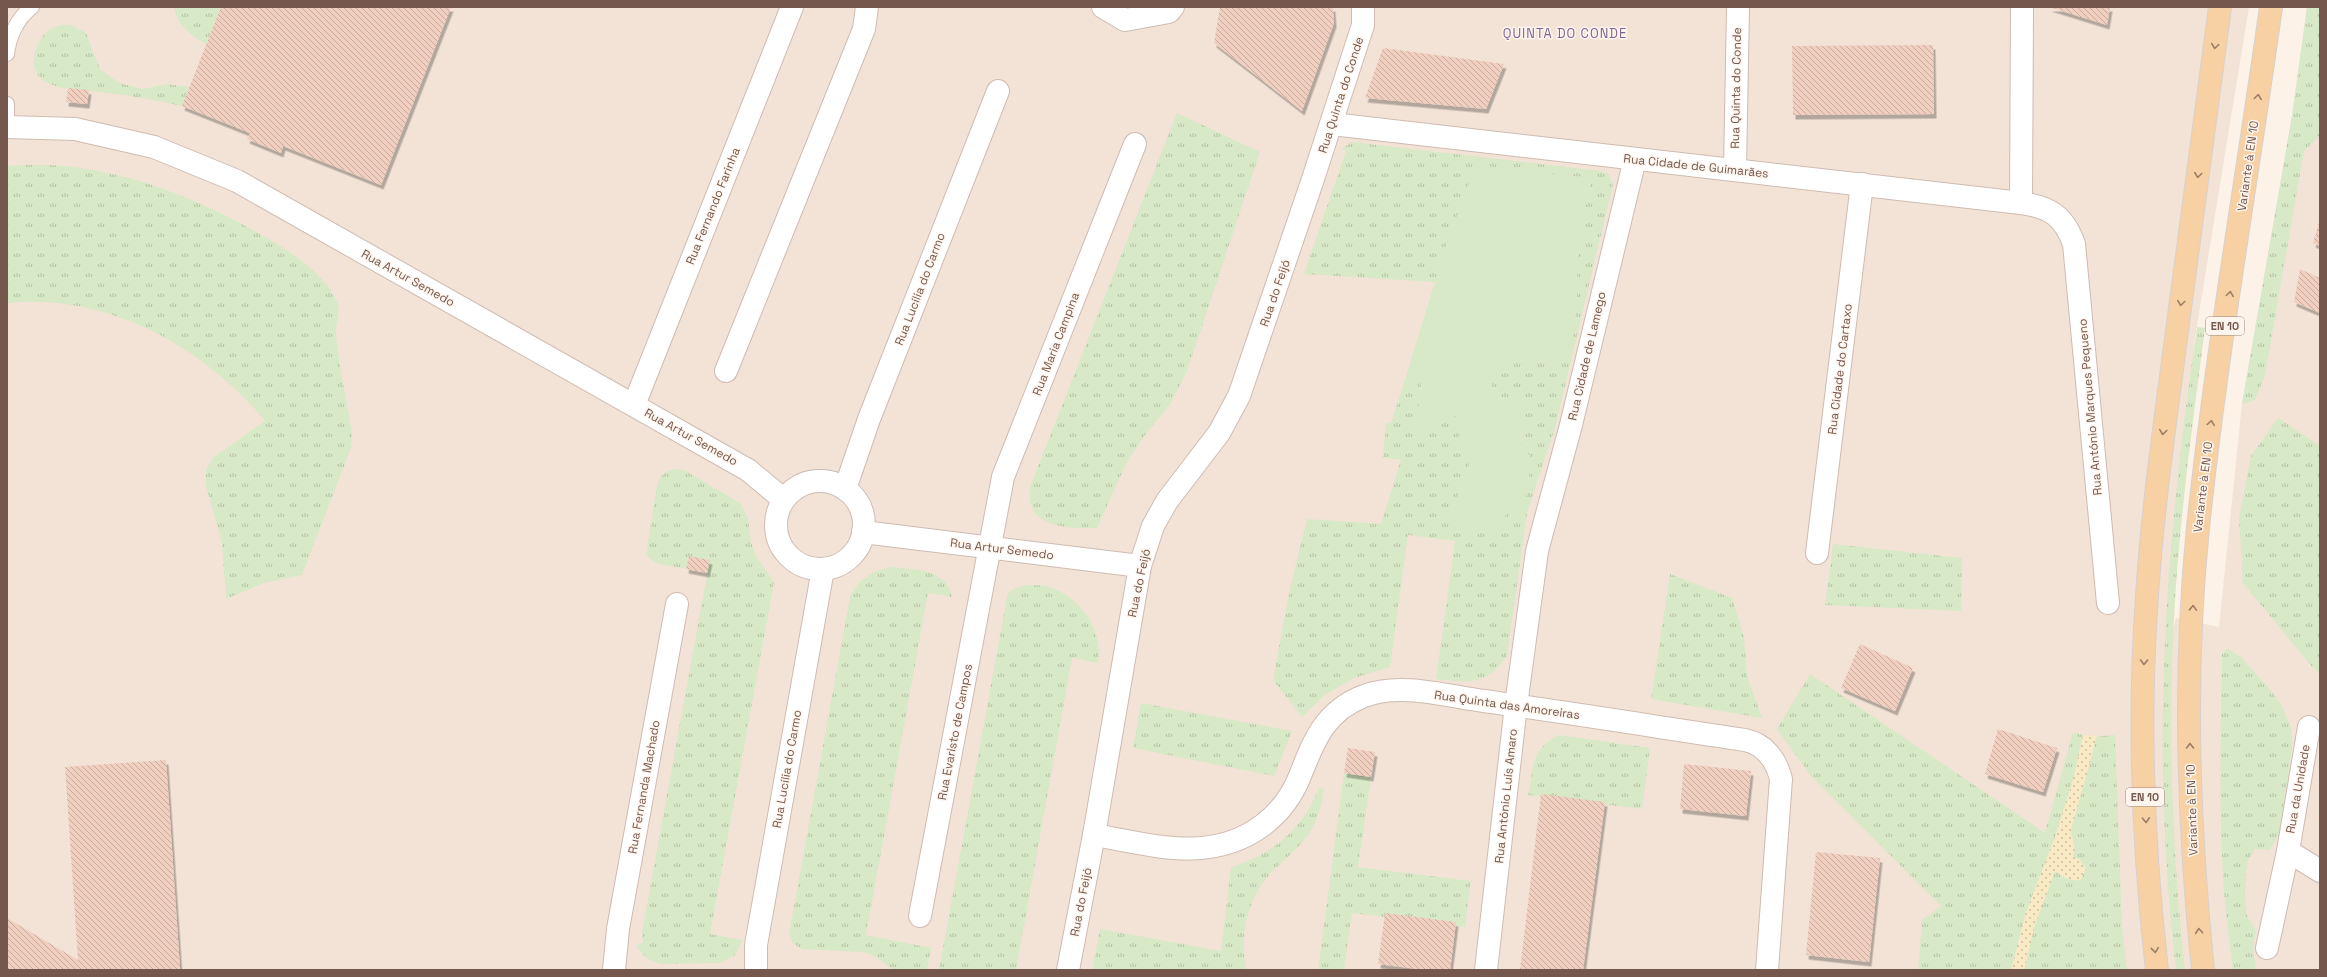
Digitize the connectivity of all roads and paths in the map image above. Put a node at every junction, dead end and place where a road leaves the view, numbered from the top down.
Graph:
1 (32, 7) edge
2 (792, 7) edge
3 (867, 7) edge
4 (1103, 7) edge
5 (1173, 7) edge
6 (1362, 7) edge
7 (1738, 7) edge
8 (2022, 7) edge
9 (2220, 7) edge
10 (2271, 7) edge
11 (7, 54) edge
12 (998, 91) dead end
13 (7, 104) edge
14 (1332, 124) junction
15 (7, 127) edge
16 (1134, 144) dead end
17 (1634, 159) junction
18 (1735, 170) junction
19 (1312, 182) joint
20 (1862, 184) junction
21 (2021, 203) junction
22 (2058, 216) joint
23 (726, 371) dead end
24 (634, 405) junction
25 (845, 488) junction
26 (783, 499) junction
27 (864, 532) junction
28 (990, 547) junction
29 (1537, 551) joint
30 (1817, 553) dead end
31 (1140, 566) junction
32 (822, 569) junction
33 (2108, 603) dead end
34 (677, 604) dead end
35 (1516, 705) junction
36 (2309, 727) dead end
37 (1094, 834) junction
38 (2288, 851) junction
39 (2320, 871) edge
40 (920, 916) dead end
41 (2267, 948) dead end
42 (614, 970) edge
43 (756, 970) edge
44 (1068, 970) edge
45 (1486, 970) edge
46 (1767, 970) edge
47 (2158, 970) edge
48 (2203, 970) edge

1 - 11 lane
2 - 24 street, Rua Fernando Farinha
3 - 23 street
4 - 5 street
6 - 14 street, Rua Quinta do Conde
7 - 18 street, Rua Quinta do Conde
8 - 21 street
9 -> 47 main road, EN 10
48 -> 10 main road, Variante à EN 10 / EN 10
12 - 25 street, Rua Lucília do Carmo
13 - 15 lane
14 - 17 street, Rua Cidade de Guimarães
14 - 19 street, Rua Quinta do Conde
15 - 24 street, Rua Artur Semedo
16 - 28 street, Rua Maria Campina
17 - 18 street, Rua Cidade de Guimarães
17 - 29 street, Rua Cidade de Lamego
18 - 20 street, Rua Cidade de Guimarães
19 - 31 street, Rua do Feijó
20 - 21 street, Rua Cidade de Guimarães
20 - 30 street, Rua Cidade do Cartaxo
21 - 22 street, Rua Cidade de Guimarães
22 - 33 street, Rua António Marques Pequeno
24 - 26 street, Rua Artur Semedo
25 - 26 street
25 - 27 street
26 - 32 street
27 - 28 street, Rua Artur Semedo
27 - 32 street
28 - 31 street, Rua Artur Semedo
28 - 40 street, Rua Evaristo de Campos
29 - 35 street, Rua António Luís Amaro
31 - 37 street, Rua do Feijó
32 - 43 street, Rua Lucília do Carmo
34 - 42 street, Rua Fernanda Machado
35 - 37 street, Rua Quinta das Amoreiras
35 - 45 street, Rua António Luís Amaro
35 - 46 street, Rua Quinta das Amoreiras
36 - 38 street, Rua da Unidade
37 - 44 street, Rua do Feijó
38 - 39 street, Rua da Unidade
38 - 41 street, Rua da Unidade

